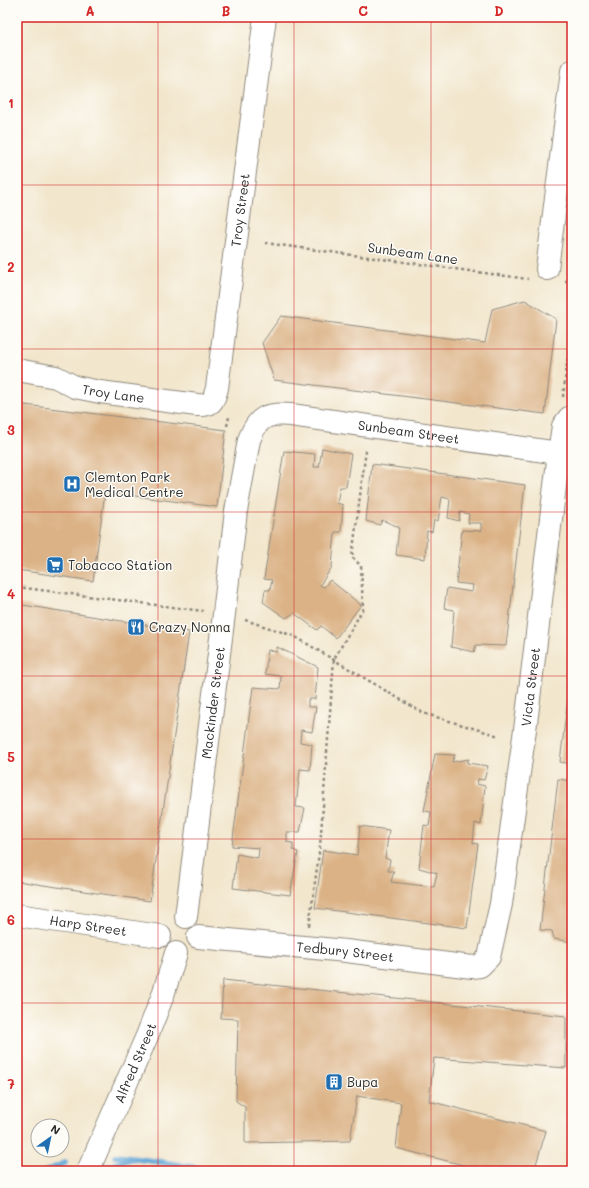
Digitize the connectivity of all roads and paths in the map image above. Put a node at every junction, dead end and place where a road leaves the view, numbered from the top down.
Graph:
1 (265, 17) edge
2 (572, 71) edge
3 (265, 243) dead end
4 (547, 269) joint
5 (572, 324) edge
6 (17, 370) edge
7 (214, 396) joint
8 (566, 409) joint
9 (259, 420) joint
10 (366, 450) dead end
11 (559, 453) junction
12 (17, 587) edge
13 (224, 614) junction
14 (334, 659) junction
15 (499, 736) dead end
16 (17, 915) edge
17 (186, 916) junction
18 (309, 926) dead end
19 (160, 936) junction
20 (198, 937) junction
21 (176, 953) junction
22 (489, 957) joint
23 (88, 1171) edge

1 - 7 street, Troy Street
2 - 4 street
3 - 4 path, Sunbeam Lane
5 - 8 path
6 - 7 street, Troy Lane
8 - 11 street, Victa Street
9 - 11 street, Sunbeam Street
9 - 13 street, Mackinder Street
10 - 14 path
11 - 22 street, Victa Street
12 - 13 path
13 - 14 path
13 - 17 street, Mackinder Street
14 - 15 path
14 - 18 path
16 - 19 street, Harp Street
17 - 19 street
17 - 20 street
19 - 21 street
20 - 21 street
20 - 22 street, Tedbury Street
21 - 23 street, Alfred Street

